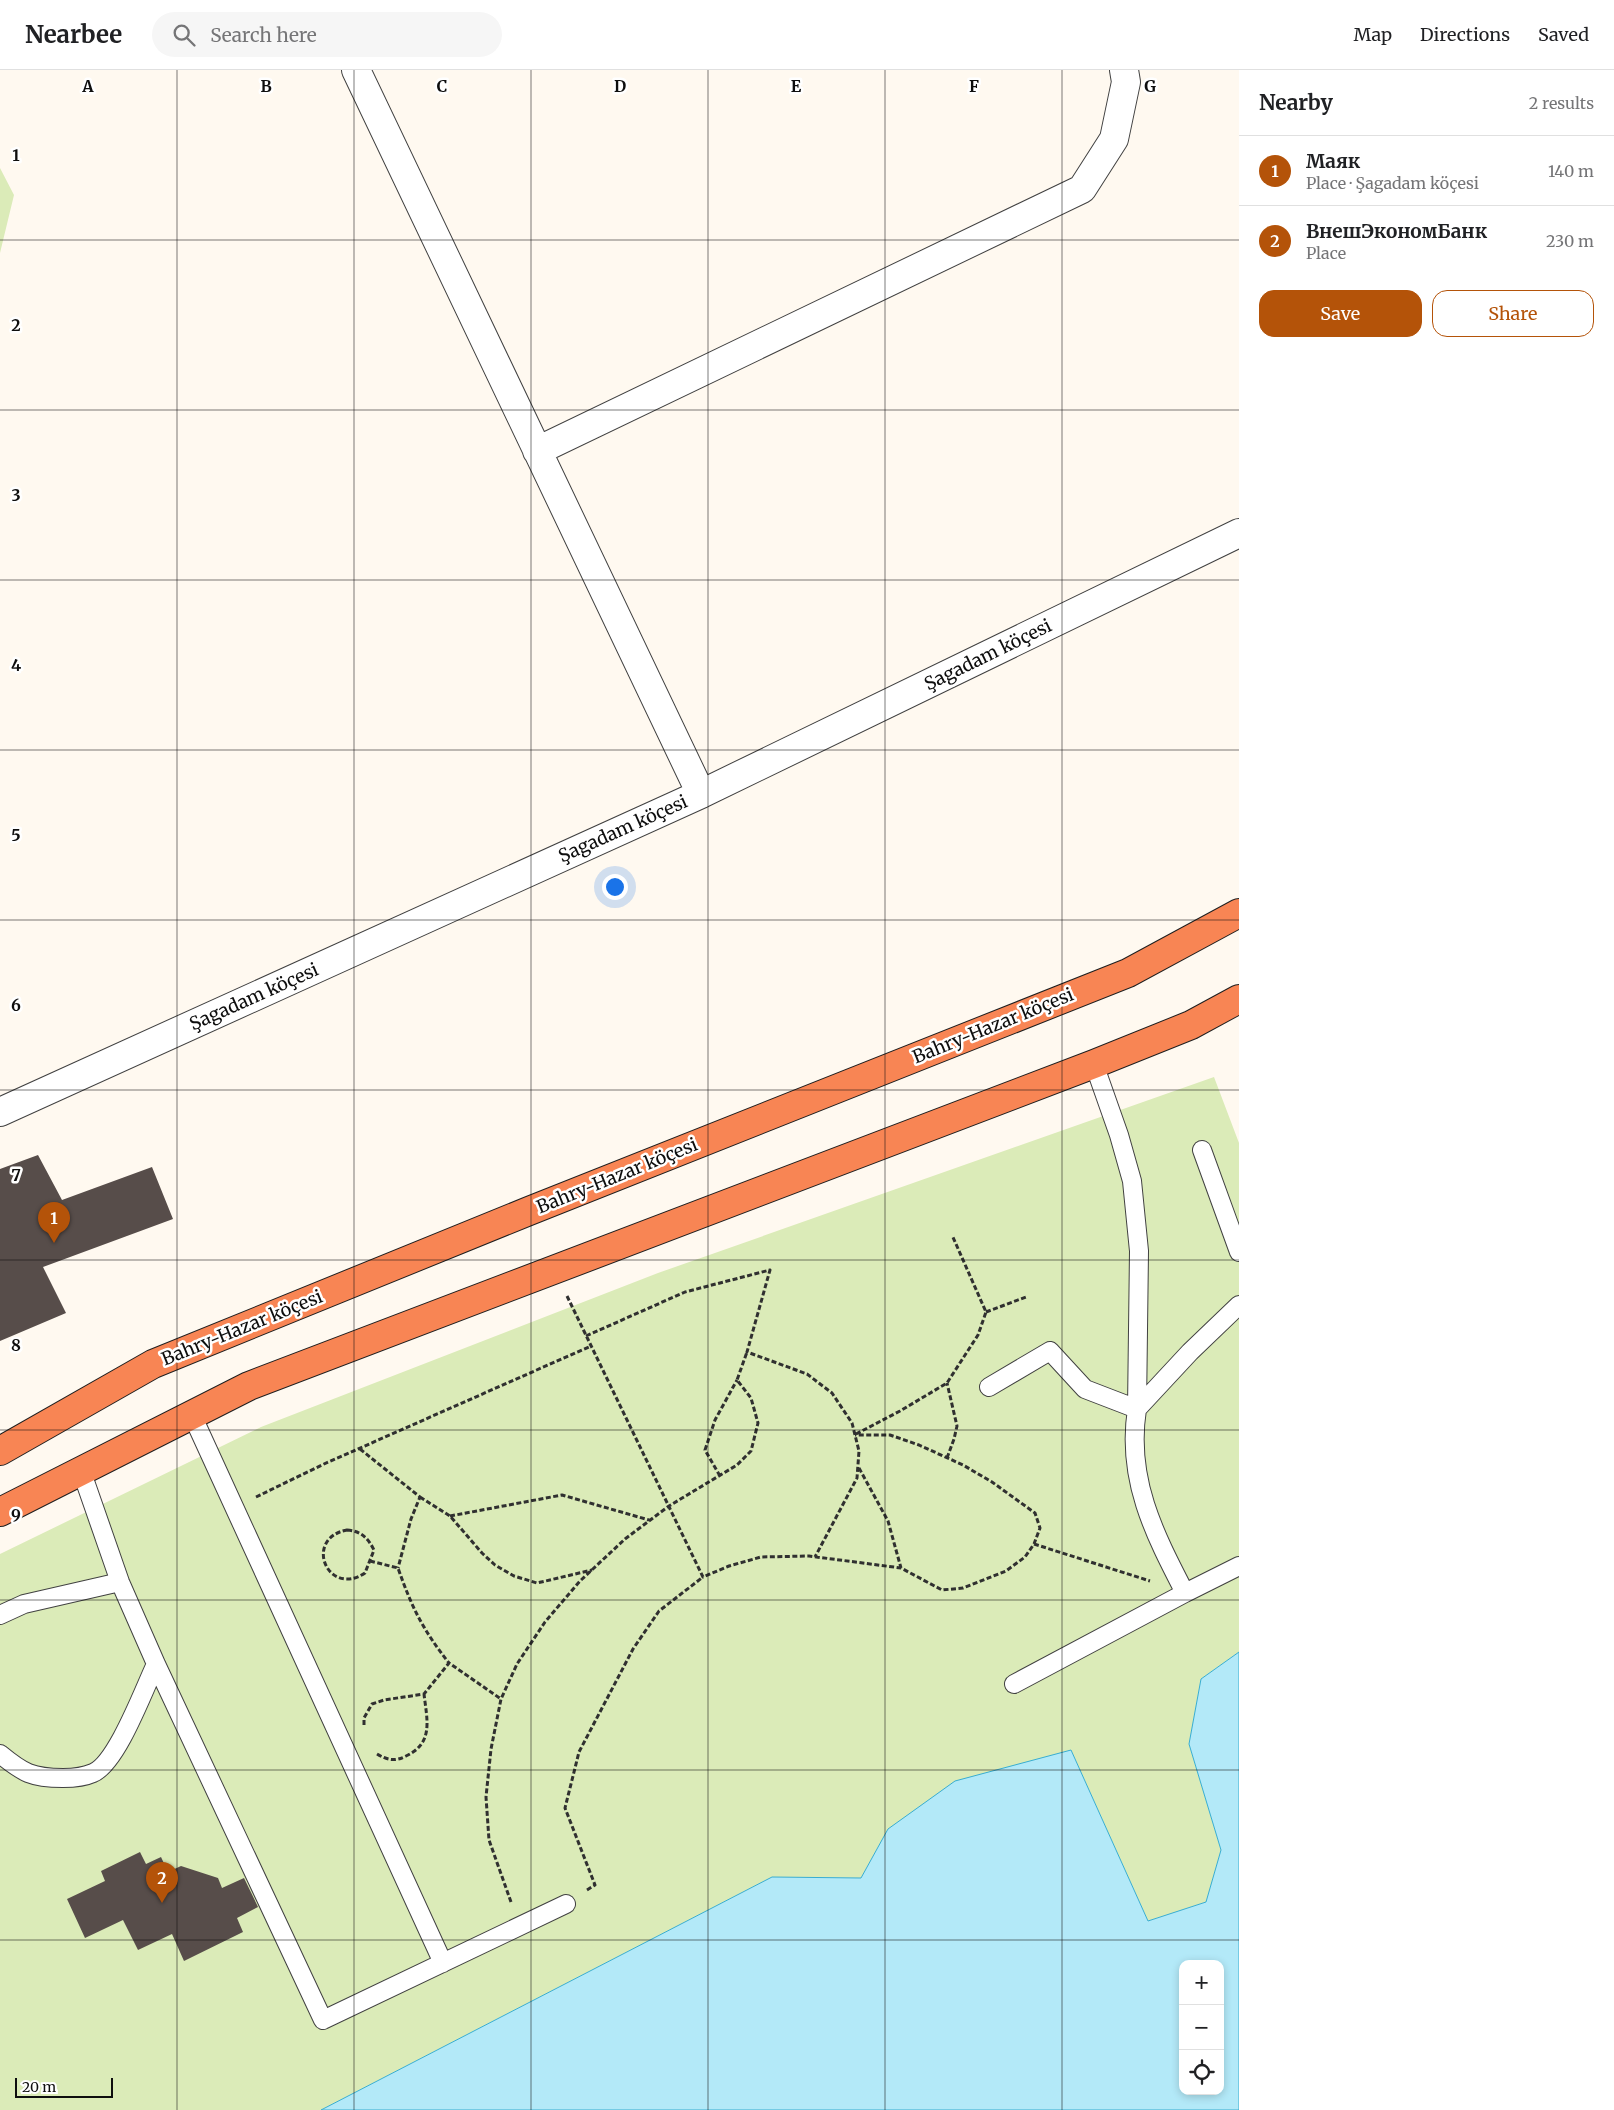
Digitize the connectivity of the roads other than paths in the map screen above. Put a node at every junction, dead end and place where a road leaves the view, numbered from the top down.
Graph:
1 (356, 70) edge
2 (1124, 70) edge
3 (538, 450) junction
4 (1239, 534) edge
5 (701, 794) junction
6 (1239, 912) edge
7 (1239, 998) edge
8 (1094, 1064) junction
9 (0, 1112) edge
10 (1202, 1150) dead end
11 (1239, 1252) edge
12 (1239, 1305) edge
13 (989, 1387) dead end
14 (1137, 1409) junction
15 (192, 1415) junction
16 (0, 1451) edge
17 (81, 1470) junction
18 (0, 1512) edge
19 (1239, 1566) edge
20 (120, 1582) junction
21 (1185, 1592) junction
22 (0, 1615) edge
23 (156, 1664) junction
24 (1014, 1684) dead end
25 (0, 1754) edge
26 (566, 1904) road end
27 (444, 1963) junction

1 - 3 street
2 - 3 street
3 - 5 street
4 - 5 street, Şagadam köçesi
5 - 9 street, Şagadam köçesi
6 - 16 highway, Bahry-Hazar köçesi
7 - 8 highway
8 - 14 lane
8 - 15 highway
10 - 11 lane
12 - 14 lane
13 - 14 lane
14 - 21 lane
15 - 17 highway
15 - 27 lane
17 - 18 highway
17 - 20 lane
19 - 21 lane
20 - 22 lane
20 - 23 lane
21 - 24 lane
23 - 25 lane
23 - 27 lane
26 - 27 lane

